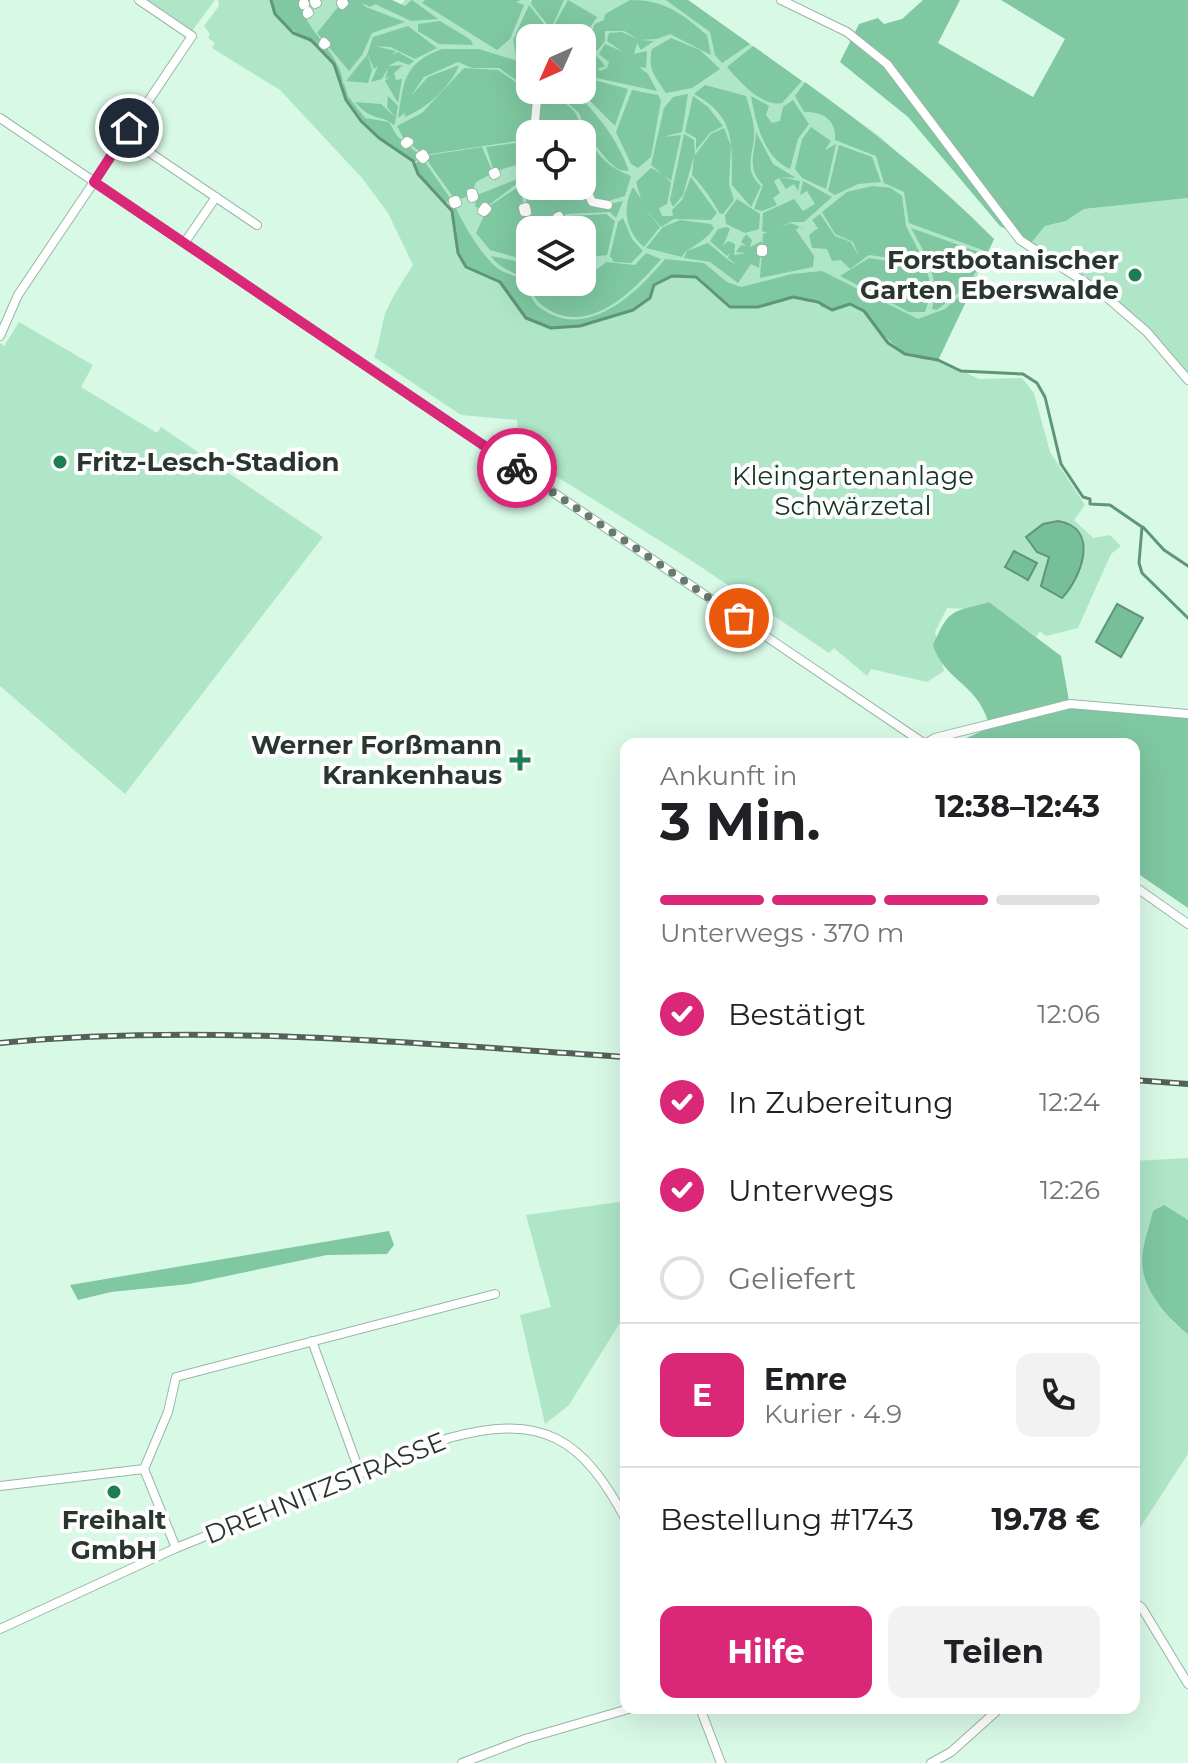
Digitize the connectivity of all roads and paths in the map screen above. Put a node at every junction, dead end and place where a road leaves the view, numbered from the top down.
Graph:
1 (139, 0) edge
2 (781, 0) edge
3 (0, 118) edge
4 (143, 148) dead end
5 (94, 182) junction
6 (216, 197) junction
7 (257, 225) dead end
8 (185, 242) junction
9 (0, 336) edge
10 (1188, 380) edge
11 (1188, 714) edge
12 (916, 738) edge
13 (935, 738) edge
14 (1140, 890) edge
15 (1188, 924) edge
16 (495, 1294) dead end
17 (312, 1341) junction
18 (144, 1469) junction
19 (360, 1473) junction
20 (0, 1486) edge
21 (620, 1510) edge
22 (176, 1548) junction
23 (1140, 1606) edge
24 (0, 1629) edge
25 (1188, 1684) edge
26 (620, 1711) edge
27 (702, 1714) edge
28 (993, 1714) edge
29 (462, 1763) edge
30 (721, 1763) edge
31 (931, 1763) edge

1 - 5 street
2 - 10 street
3 - 5 street
4 - 6 street
5 - 8 street
5 - 9 street
6 - 7 street
6 - 8 street
8 - 12 street
11 - 13 street
14 - 15 street
16 - 17 street
17 - 18 street
17 - 19 street
18 - 20 street
18 - 22 street
19 - 21 street, DREHNITZSTRASSE
19 - 22 street, DREHNITZSTRASSE
22 - 24 street, DREHNITZSTRASSE
23 - 25 street
26 - 29 street
27 - 30 street
28 - 31 street

